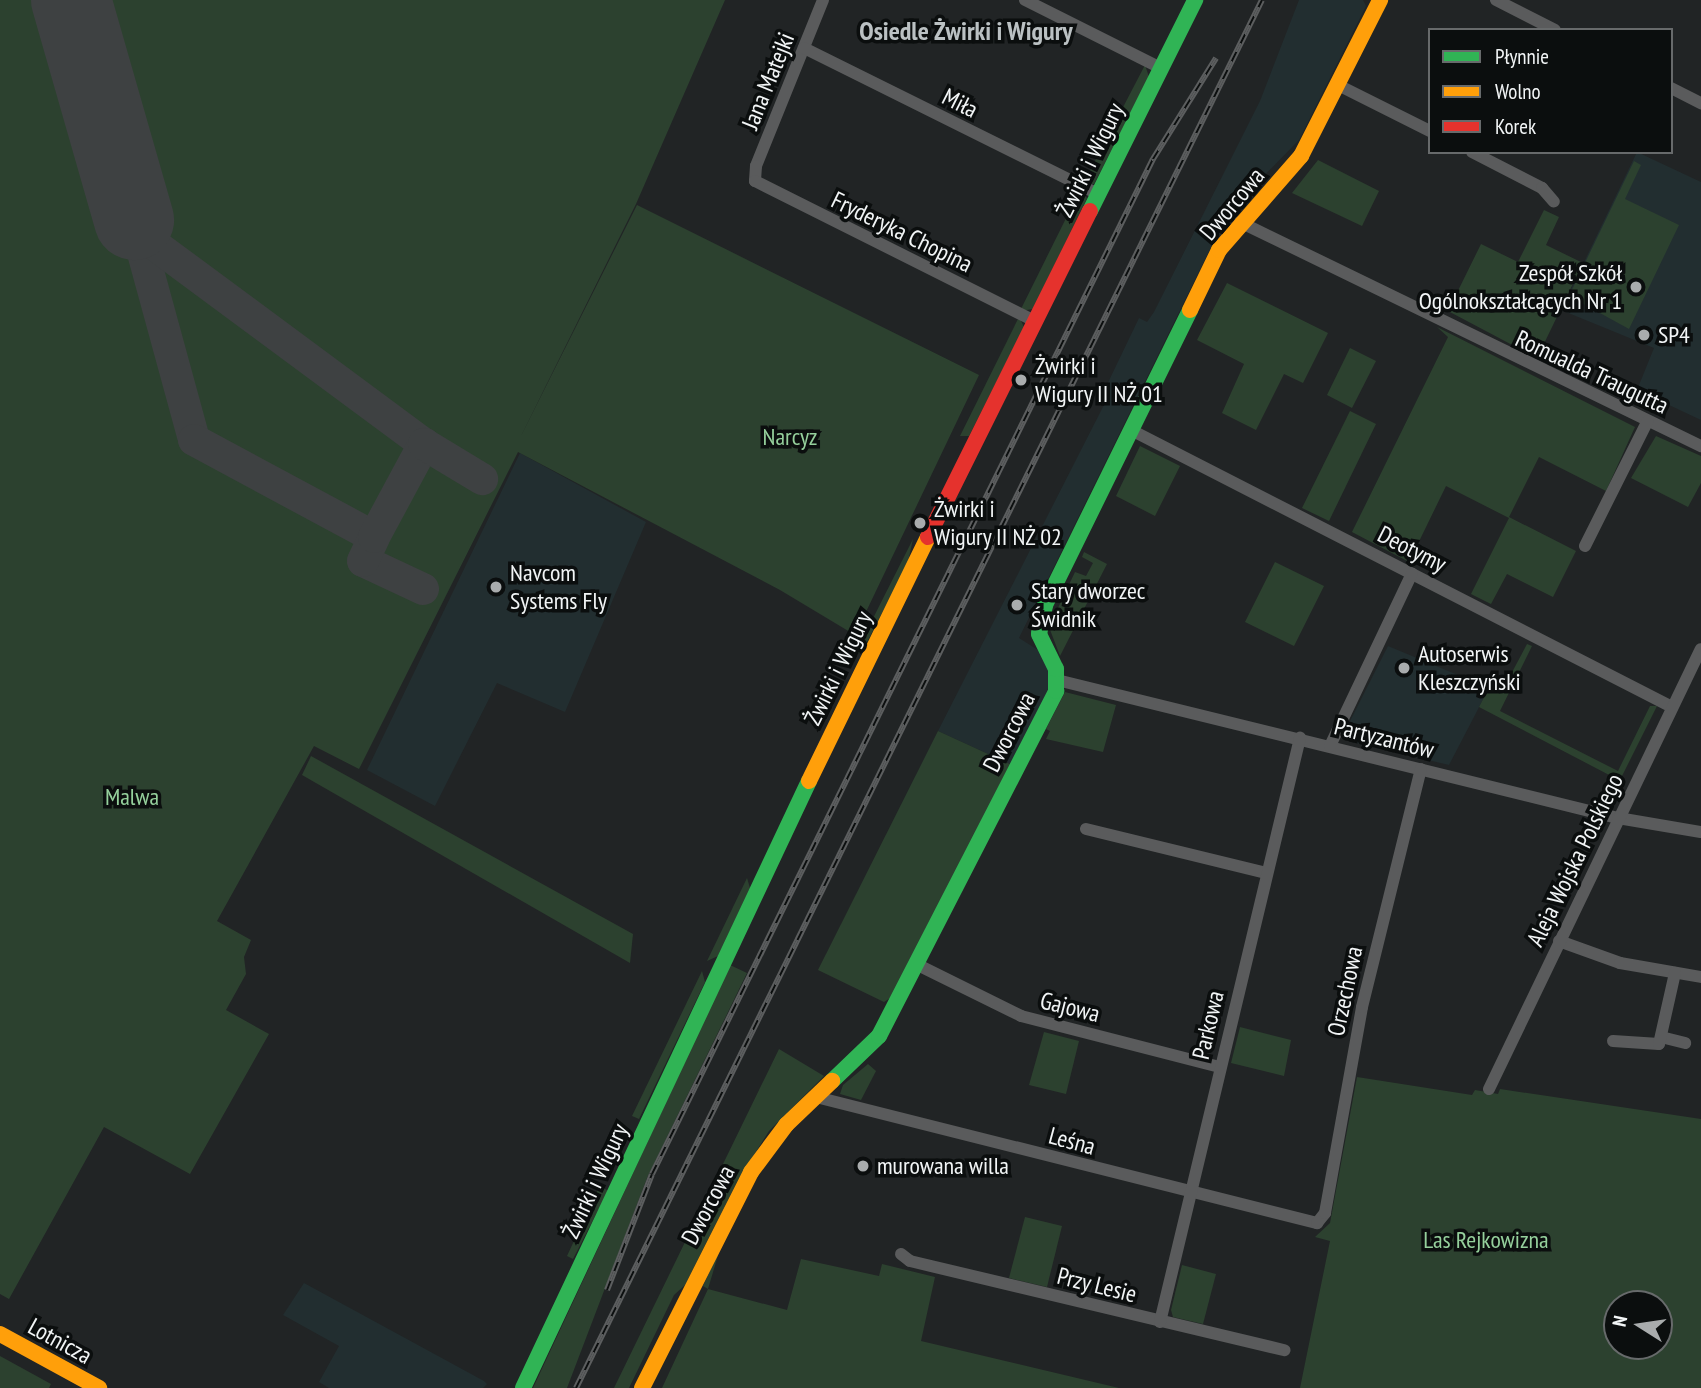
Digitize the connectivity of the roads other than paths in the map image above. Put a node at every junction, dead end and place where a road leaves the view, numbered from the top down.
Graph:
1 (823, 0) edge
2 (1025, 0) edge
3 (1195, 0) edge
4 (1380, 0) edge
5 (1496, 0) edge
6 (1551, 28) edge
7 (804, 48) junction
8 (1161, 68) junction
9 (1338, 85) junction
10 (1673, 89) edge
11 (1701, 103) edge
12 (1428, 130) edge
13 (1476, 154) edge
14 (753, 177) joint
15 (1098, 194) junction
16 (1554, 202) dead end
17 (1240, 222) junction
18 (1035, 321) junction
19 (1647, 422) junction
20 (1131, 430) junction
21 (1701, 446) edge
22 (1585, 546) dead end
23 (1412, 573) junction
24 (1701, 649) edge
25 (1057, 680) junction
26 (1672, 708) junction
27 (1300, 738) junction
28 (1330, 746) junction
29 (1421, 769) junction
30 (1618, 818) junction
31 (1086, 829) dead end
32 (1701, 832) edge
33 (1266, 873) junction
34 (1559, 941) junction
35 (918, 965) junction
36 (1675, 973) junction
37 (1701, 977) edge
38 (1661, 1037) junction
39 (1613, 1041) dead end
40 (1685, 1043) dead end
41 (1220, 1067) junction
42 (1489, 1089) dead end
43 (816, 1097) junction
44 (1189, 1194) junction
45 (1317, 1223) joint
46 (901, 1254) dead end
47 (1160, 1322) junction
48 (0, 1334) edge
49 (1285, 1350) dead end
50 (534, 1361) junction
51 (99, 1388) edge
52 (512, 1388) edge
53 (523, 1388) edge
54 (642, 1388) edge

1 - 7 street, Jana Matejki
2 - 8 street
3 - 8 main road, Żwirki i Wigury
4 - 9 main road, Dworcowa
5 - 6 street
7 - 14 street, Jana Matejki
7 - 15 street, Miła
8 - 15 main road, Żwirki i Wigury
9 - 12 street
9 - 17 main road, Dworcowa
10 - 11 street
13 - 16 street
14 - 18 street, Fryderyka Chopina
15 - 18 main road, Żwirki i Wigury
17 - 19 street, Romualda Traugutta
17 - 20 main road, Dworcowa
18 - 50 main road, Żwirki i Wigury
19 - 21 street, Romualda Traugutta
19 - 22 street
20 - 23 street, Deotymy
20 - 25 main road, Dworcowa
23 - 26 street, Deotymy
23 - 28 street
24 - 26 street, Aleja Wojska Polskiego
25 - 27 street, Partyzantów
25 - 35 main road, Dworcowa
26 - 30 street, Aleja Wojska Polskiego
27 - 28 street, Partyzantów
27 - 33 street, Parkowa
28 - 29 street, Partyzantów
29 - 30 street, Partyzantów
29 - 45 street, Orzechowa
30 - 32 street, Partyzantów
30 - 34 street, Aleja Wojska Polskiego
31 - 33 street
33 - 41 street, Parkowa
34 - 36 street
34 - 42 street, Aleja Wojska Polskiego
35 - 41 street, Gajowa
35 - 43 main road, Dworcowa
36 - 37 street
36 - 38 street
38 - 39 street
38 - 40 street
41 - 44 street, Parkowa
43 - 44 street, Leśna
43 - 54 main road, Dworcowa
44 - 45 street, Leśna
44 - 47 street, Parkowa
46 - 47 street, Przy Lesie
47 - 49 street, Przy Lesie
48 - 51 main road, Lotnicza
50 - 52 main road, Żwirki i Wigury
50 - 53 main road, Żwirki i Wigury

